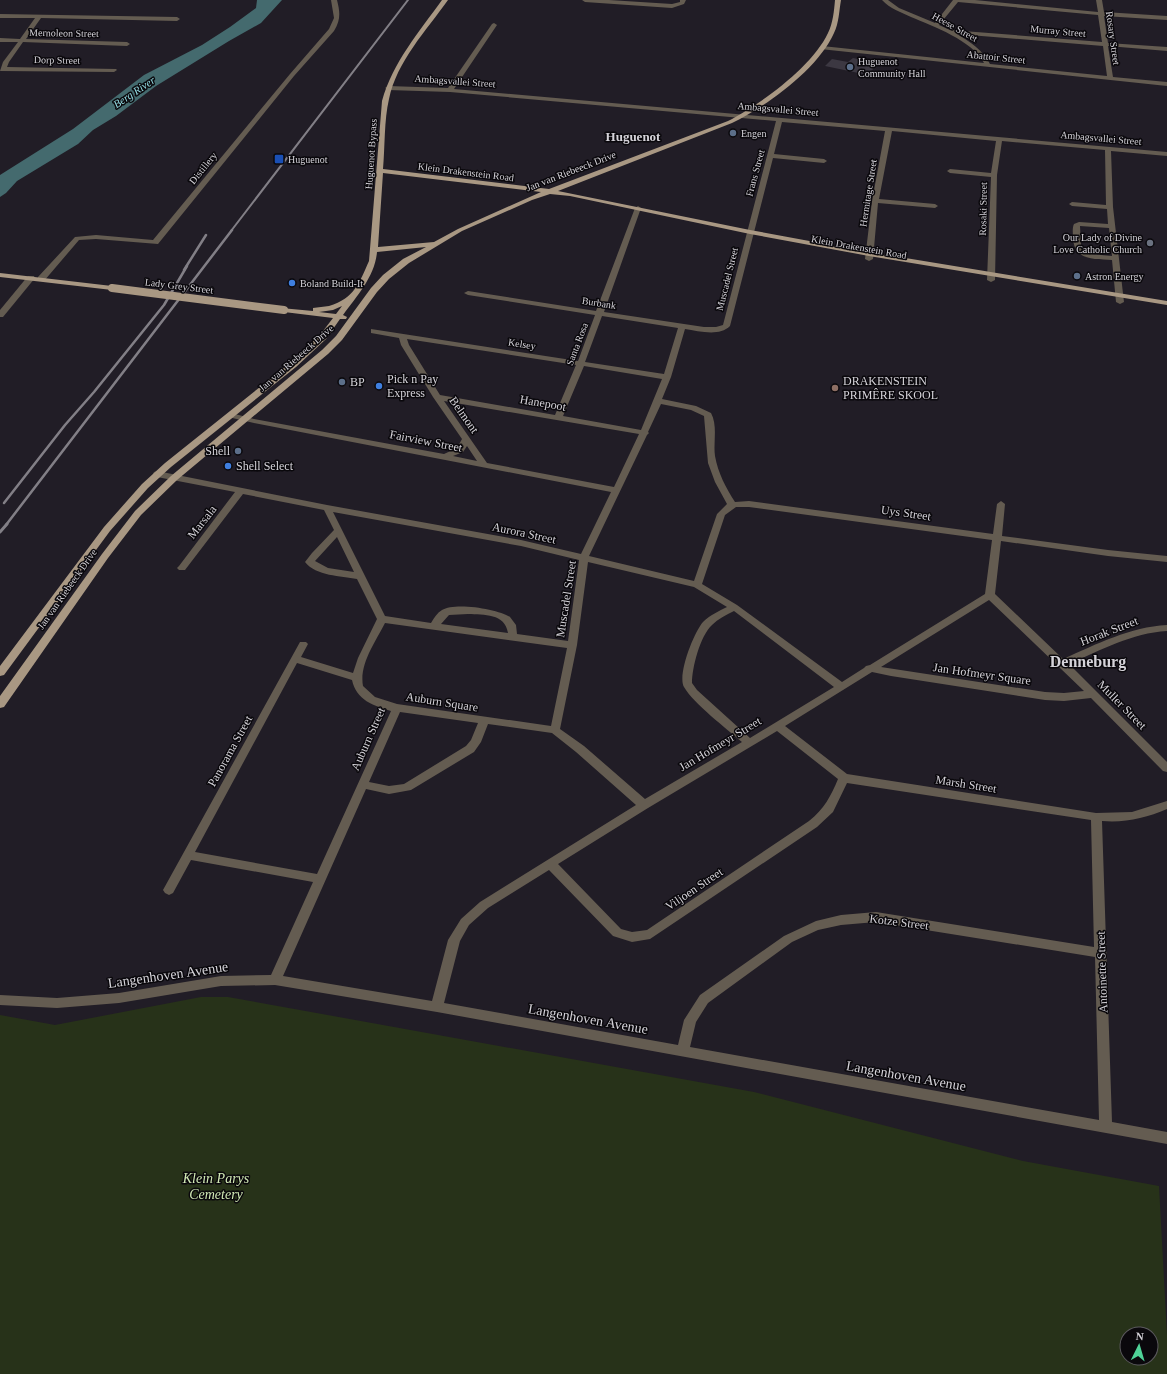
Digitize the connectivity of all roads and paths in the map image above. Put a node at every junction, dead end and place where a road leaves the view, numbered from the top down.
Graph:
1 (334, 0) edge
2 (445, 0) edge
3 (585, 0) edge
4 (684, 0) edge
5 (838, 0) edge
6 (885, 0) edge
7 (957, 0) edge
8 (1099, 0) edge
9 (1101, 14) junction
10 (0, 16) edge
11 (39, 17) junction
12 (1167, 18) edge
13 (177, 19) dead end
14 (494, 25) dead end
15 (936, 26) junction
16 (947, 32) junction
17 (0, 40) edge
18 (21, 41) junction
19 (127, 44) dead end
20 (1106, 45) junction
21 (822, 48) junction
22 (1167, 49) edge
23 (2, 66) edge
24 (988, 66) junction
25 (114, 70) dead end
26 (1110, 78) junction
27 (1167, 84) edge
28 (388, 88) junction
29 (450, 90) junction
30 (742, 116) junction
31 (780, 119) junction
32 (889, 129) junction
33 (999, 139) junction
34 (1108, 149) junction
35 (1167, 154) edge
36 (770, 156) junction
37 (824, 161) dead end
38 (380, 171) junction
39 (950, 171) dead end
40 (994, 175) junction
41 (550, 192) junction
42 (875, 201) junction
43 (1072, 204) dead end
44 (935, 206) dead end
45 (1110, 207) junction
46 (637, 211) junction
47 (1111, 226) junction
48 (749, 234) junction
49 (438, 243) junction
50 (374, 250) junction
51 (869, 256) junction
52 (1115, 258) junction
53 (0, 275) edge
54 (991, 277) junction
55 (31, 278) junction
56 (41, 280) junction
57 (468, 293) dead end
58 (352, 299) junction
59 (1120, 299) junction
60 (1167, 303) edge
61 (1167, 310) edge
62 (302, 312) junction
63 (599, 313) junction
64 (0, 315) edge
65 (339, 317) junction
66 (354, 319) junction
67 (682, 326) junction
68 (726, 326) joint
69 (374, 331) dead end
70 (402, 336) junction
71 (580, 363) junction
72 (667, 378) junction
73 (438, 397) junction
74 (658, 401) junction
75 (231, 415) junction
76 (244, 418) junction
77 (558, 418) junction
78 (645, 433) junction
79 (466, 439) junction
80 (444, 457) junction
81 (484, 464) junction
82 (158, 474) junction
83 (174, 478) junction
84 (617, 490) junction
85 (241, 491) junction
86 (1001, 504) dead end
87 (732, 505) junction
88 (327, 508) junction
89 (338, 531) junction
90 (998, 538) junction
91 (584, 558) junction
92 (1167, 559) edge
93 (182, 568) dead end
94 (361, 576) junction
95 (697, 586) junction
96 (990, 594) junction
97 (734, 608) junction
98 (382, 619) junction
99 (434, 626) junction
100 (1167, 628) edge
101 (513, 637) junction
102 (303, 644) dead end
103 (572, 645) junction
104 (295, 659) junction
105 (1062, 663) junction
106 (869, 668) junction
107 (0, 674) edge
108 (356, 678) junction
109 (840, 686) junction
110 (1092, 694) junction
111 (0, 704) edge
112 (397, 708) junction
113 (484, 721) junction
114 (778, 726) junction
115 (555, 730) junction
116 (748, 742) junction
117 (1163, 758) edge
118 (1167, 768) edge
119 (844, 778) junction
120 (362, 784) junction
121 (644, 805) junction
122 (1167, 805) edge
123 (1096, 817) junction
124 (189, 855) junction
125 (551, 864) junction
126 (321, 879) junction
127 (169, 890) dead end
128 (1101, 953) junction
129 (275, 980) junction
130 (0, 1000) edge
131 (438, 1007) junction
132 (683, 1052) junction
133 (1106, 1126) junction
134 (1167, 1138) edge

1 - 56 street, Distillery
2 - 28 main road, Huguenot Bypass
3 - 4 street
5 - 21 main road, Jan van Riebeeck Drive
6 - 15 street, Heese Street
7 - 9 street
7 - 15 street
8 - 9 street, Rosary Street
9 - 12 street
9 - 20 street, Rosary Street
10 - 11 street
11 - 13 street
11 - 18 street
14 - 29 street
15 - 16 street, Heese Street
16 - 20 street, Murray Street
16 - 24 street, Heese Street
17 - 18 street, Mernoleon Street
18 - 19 street, Mernoleon Street
18 - 23 street
20 - 22 street, Murray Street
20 - 26 street, Rosary Street
21 - 24 street, Abattoir Street
21 - 30 main road, Jan van Riebeeck Drive
23 - 25 street, Dorp Street
24 - 26 street, Abattoir Street
26 - 27 street, Abattoir Street
28 - 29 street, Ambagsvallei Street
28 - 38 main road, Huguenot Bypass
29 - 30 street, Ambagsvallei Street
30 - 31 street, Ambagsvallei Street
30 - 41 main road, Jan van Riebeeck Drive
31 - 32 street, Ambagsvallei Street
31 - 36 street, Frans Street
32 - 33 street, Ambagsvallei Street
32 - 42 street, Hermitage Street
33 - 34 street, Ambagsvallei Street
33 - 40 street, Rosaki Street
34 - 35 street, Ambagsvallei Street
34 - 45 street
36 - 37 street
36 - 48 street, Frans Street
38 - 41 main road, Klein Drakenstein Road
38 - 50 main road, Huguenot Bypass
39 - 40 street
40 - 54 street, Rosaki Street
41 - 46 main road, Klein Drakenstein Road
41 - 49 main road, Jan van Riebeeck Drive
42 - 44 street
42 - 51 street, Hermitage Street
43 - 45 street
45 - 47 street
46 - 48 main road, Klein Drakenstein Road
46 - 63 street, Santa Rosa
47 - 52 street
47 - 52 street
48 - 51 main road, Klein Drakenstein Road
48 - 68 street, Muscadel Street
49 - 50 main road
49 - 66 main road, Jan van Riebeeck Drive
50 - 58 main road, Huguenot Bypass
51 - 54 main road, Klein Drakenstein Road
52 - 59 street
53 - 55 main road, Lady Grey Street
54 - 59 main road, Klein Drakenstein Road
55 - 56 main road, Lady Grey Street
55 - 64 street
56 - 62 main road, Lady Grey Street, bridge
57 - 63 street, Burbank
58 - 62 main road
58 - 65 main road, Huguenot Bypass
59 - 60 main road, Klein Drakenstein Road
59 - 61 main road, Klein Drakenstein Road
62 - 65 main road, Lady Grey Street
63 - 67 street, Burbank
63 - 71 street, Santa Rosa
65 - 66 main road, Lady Grey Street
65 - 75 main road, Jan van Riebeeck Drive
66 - 76 main road, Jan van Riebeeck Drive
67 - 68 street, Burbank
67 - 72 street, Muscadel Street
69 - 70 street, Kelsey
70 - 71 street, Kelsey
70 - 73 street, Belmont
71 - 72 street, Kelsey
71 - 77 street, Santa Rosa
72 - 74 street, Muscadel Street
73 - 77 street, Hanepoot
73 - 79 street, Belmont
74 - 78 street, Muscadel Street
74 - 87 street
75 - 76 street, Fairview Street
75 - 82 main road, Jan van Riebeeck Drive
76 - 80 street, Fairview Street
76 - 83 main road, Jan van Riebeeck Drive
77 - 78 street, Hanepoot
78 - 84 street, Muscadel Street
79 - 80 street
79 - 81 street, Belmont
80 - 81 street, Fairview Street
81 - 84 street, Fairview Street
82 - 83 street, Aurora Street
82 - 107 main road, Jan van Riebeeck Drive
83 - 85 street, Aurora Street
83 - 111 main road, Jan van Riebeeck Drive
84 - 91 street, Muscadel Street
85 - 88 street, Aurora Street
85 - 93 street, Marsala
86 - 90 street
87 - 90 street, Uys Street
87 - 95 street
88 - 89 street
88 - 91 street, Aurora Street
89 - 94 street
89 - 94 street
90 - 92 street, Uys Street
90 - 96 street
91 - 95 street, Aurora Street
91 - 103 street, Muscadel Street
94 - 98 street
95 - 97 street, Aurora Street
96 - 105 street, Muller Street
96 - 106 street, Jan Hofmeyr Street
97 - 109 street, Aurora Street
97 - 116 street
98 - 99 street
98 - 108 street
99 - 101 street
99 - 101 street
100 - 105 street, Horak Street
101 - 103 street
102 - 104 street, Panorama Street
103 - 115 street, Muscadel Street
104 - 108 street
104 - 124 street, Panorama Street
105 - 110 street, Muller Street
106 - 109 street, Jan Hofmeyr Street
106 - 110 street, Jan Hofmeyr Square
108 - 112 street, Auburn Street
109 - 114 street, Jan Hofmeyr Street
110 - 117 street, Muller Street
112 - 113 street, Auburn Square
112 - 120 street, Auburn Street
113 - 115 street, Auburn Square
113 - 120 street, Auburn Square
114 - 116 street, Jan Hofmeyr Street
114 - 119 street, Marsh Street
115 - 121 street
116 - 121 street, Jan Hofmeyr Street
117 - 118 street, Muller Street
119 - 123 street, Marsh Street
119 - 125 street, Viljoen Street
120 - 126 street, Auburn Street
121 - 125 street, Jan Hofmeyr Street
122 - 123 street, Marsh Street
123 - 128 street, Antoinette Street
124 - 126 street
124 - 127 street, Panorama Street
125 - 131 street, Jan Hofmeyr Street
126 - 129 street, Auburn Street
128 - 132 street, Kotze Street
128 - 133 street, Antoinette Street
129 - 130 street, Langenhoven Avenue
129 - 131 street, Langenhoven Avenue
131 - 132 street, Langenhoven Avenue
132 - 133 street, Langenhoven Avenue
133 - 134 street, Langenhoven Avenue

